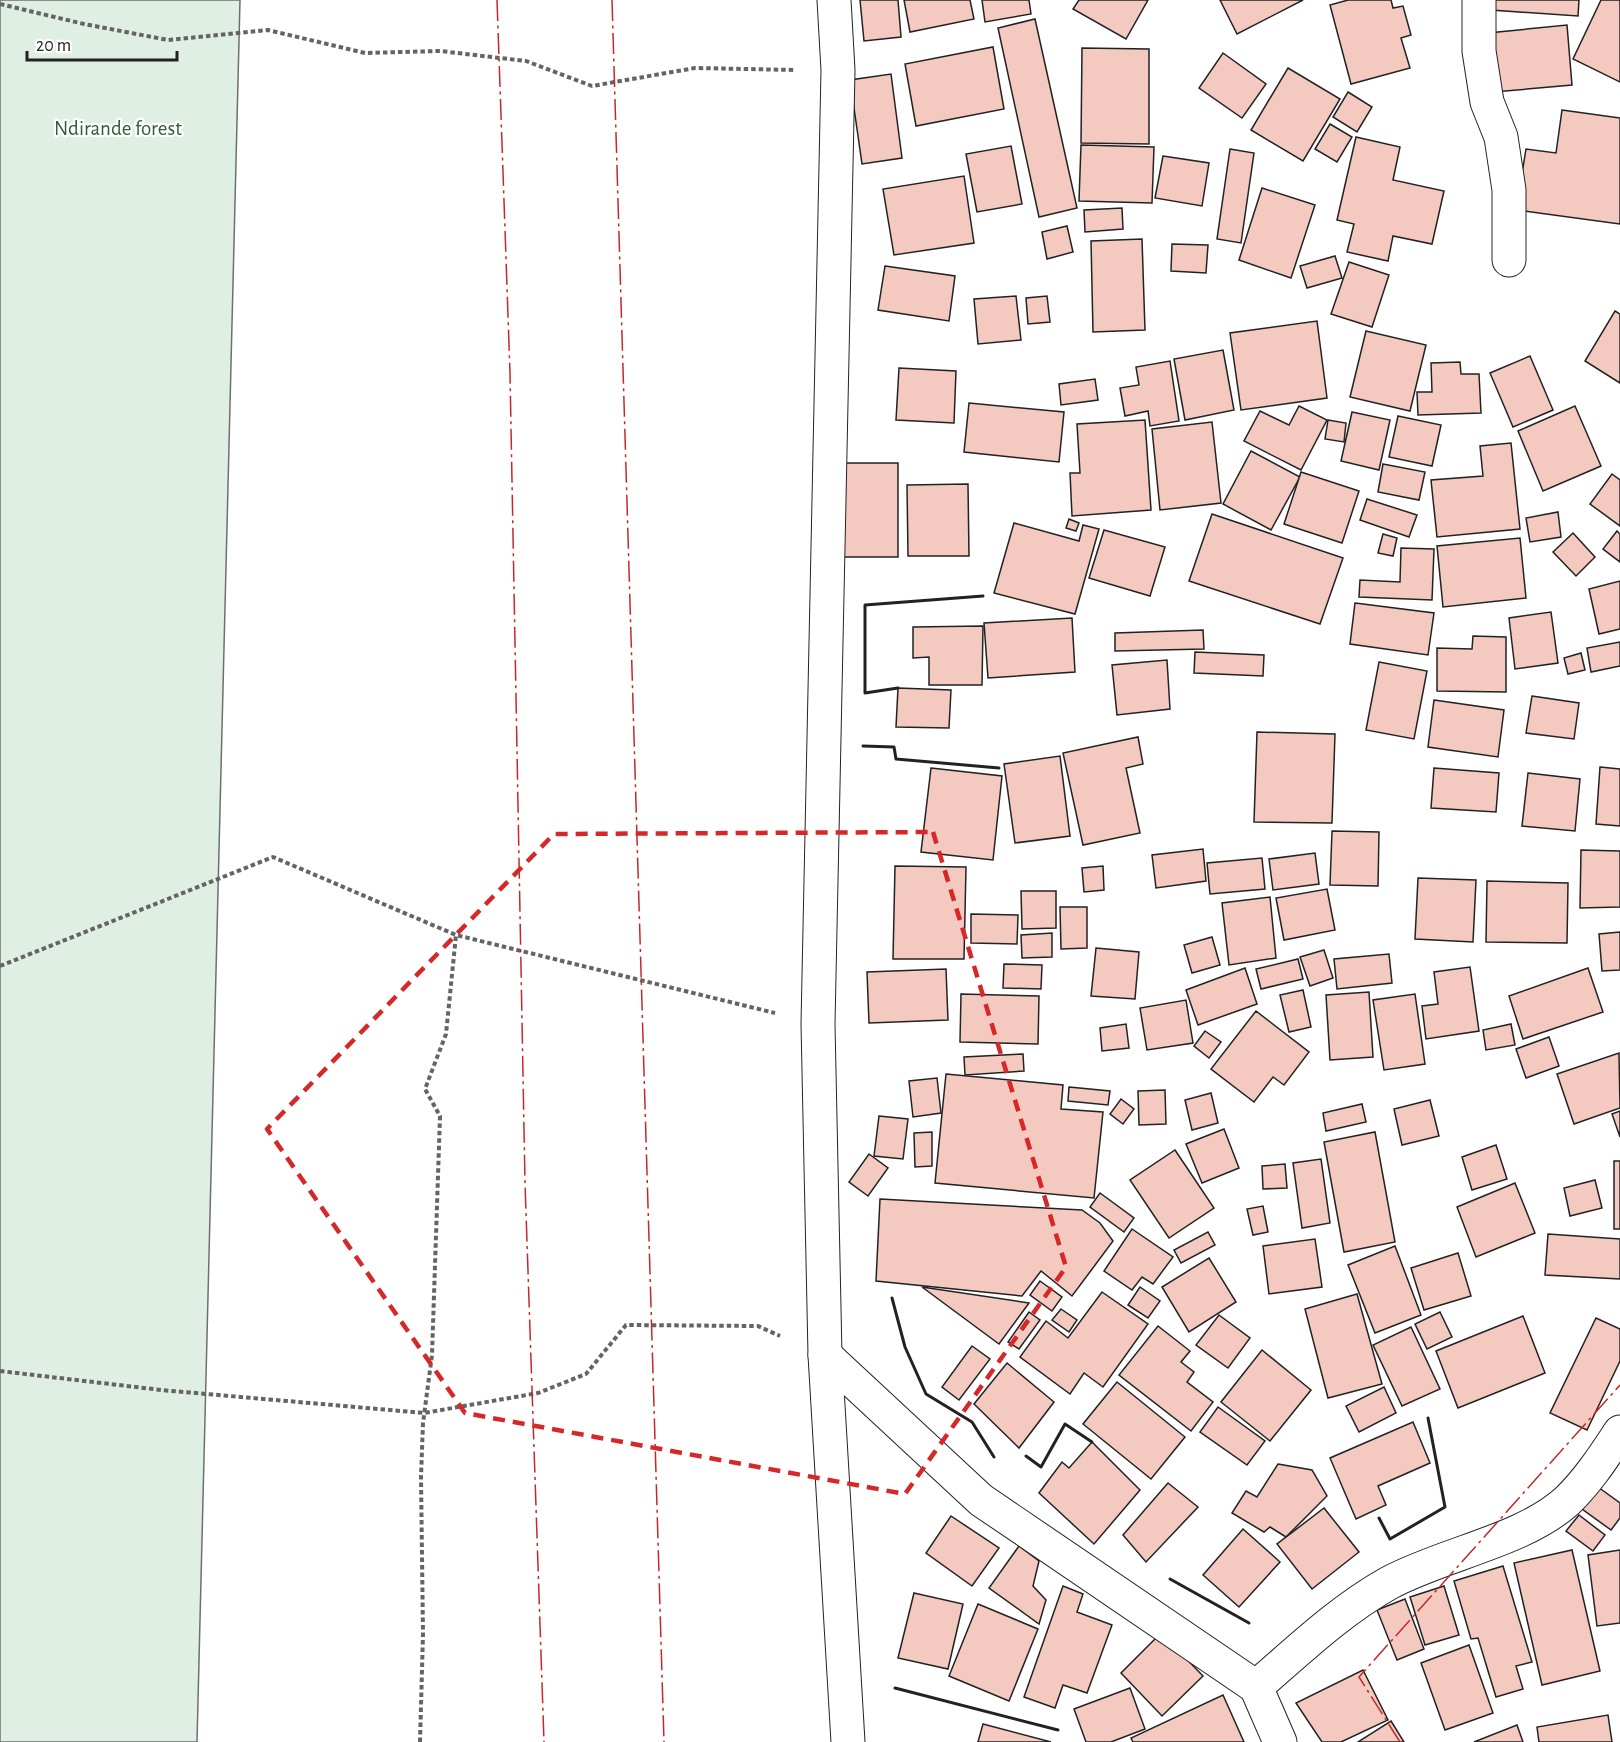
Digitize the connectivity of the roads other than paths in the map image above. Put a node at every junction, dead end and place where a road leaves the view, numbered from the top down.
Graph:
1 (834, 0) edge
2 (1479, 0) edge
3 (1509, 260) dead end
4 (825, 1355) junction
5 (1620, 1432) edge
6 (1256, 1687) junction
7 (848, 1742) edge
8 (1280, 1742) edge

1 - 4 street
2 - 3 street
4 - 6 street
4 - 7 street
5 - 6 street
6 - 8 street

